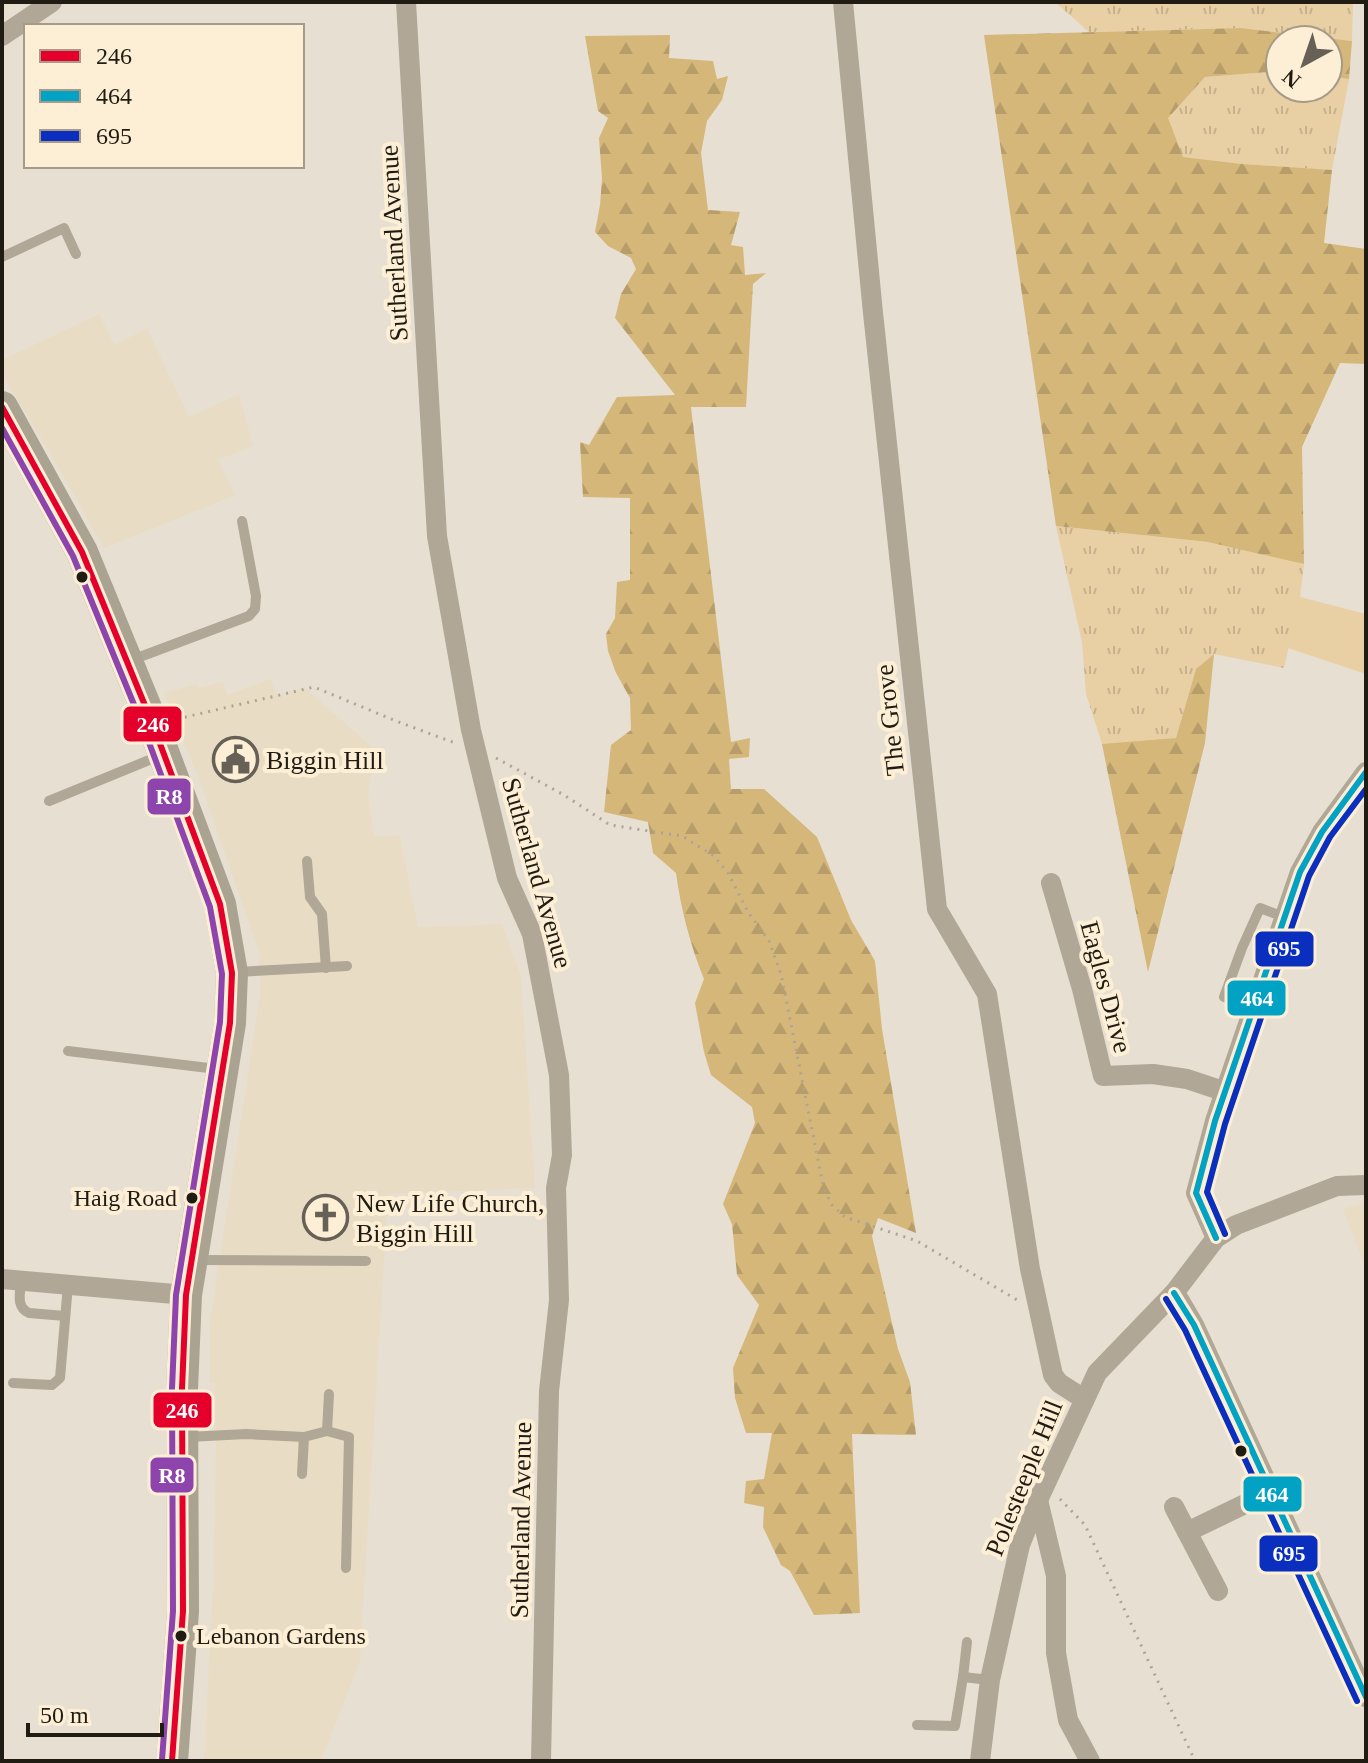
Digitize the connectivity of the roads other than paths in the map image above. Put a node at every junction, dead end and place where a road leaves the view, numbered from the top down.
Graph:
1 (52, 2) edge
2 (406, 2) edge
3 (843, 2) edge
4 (2, 36) edge
5 (76, 254) dead end
6 (2, 257) edge
7 (2, 407) edge
8 (242, 521) dead end
9 (127, 662) junction
10 (159, 739) junction
11 (1366, 772) edge
12 (49, 801) dead end
13 (307, 861) dead end
14 (1051, 883) dead end
15 (1284, 917) junction
16 (347, 966) dead end
17 (326, 968) junction
18 (232, 973) junction
19 (1253, 1006) junction
20 (68, 1051) dead end
21 (222, 1070) junction
22 (1226, 1092) junction
23 (1366, 1185) edge
24 (1216, 1238) junction
25 (193, 1260) junction
26 (366, 1261) dead end
27 (11, 1280) edge
28 (68, 1285) junction
29 (1174, 1293) junction
30 (186, 1295) junction
31 (65, 1316) junction
32 (13, 1383) dead end
33 (329, 1394) dead end
34 (1084, 1399) junction
35 (327, 1431) junction
36 (182, 1437) junction
37 (304, 1437) junction
38 (302, 1474) dead end
39 (1272, 1491) junction
40 (1041, 1492) junction
41 (1174, 1507) dead end
42 (1187, 1532) junction
43 (346, 1568) dead end
44 (1218, 1591) dead end
45 (967, 1642) dead end
46 (963, 1677) junction
47 (990, 1680) junction
48 (1366, 1697) edge
49 (917, 1725) dead end
50 (172, 1761) edge
51 (541, 1761) edge
52 (980, 1761) edge
53 (1090, 1761) edge

1 - 4 street
2 - 51 street, Sutherland Avenue
3 - 34 street, The Grove
5 - 6 lane
7 - 9 main road
8 - 9 lane
9 - 10 main road
10 - 12 lane
10 - 18 main road
11 - 15 street
13 - 17 lane
14 - 22 street, Eagles Drive
15 - 19 street
15 - 19 lane
16 - 17 lane
17 - 18 lane
18 - 21 main road
19 - 22 street
20 - 21 lane
21 - 25 main road
22 - 24 street
23 - 24 street
24 - 29 street, Polesteeple Hill
25 - 26 lane
25 - 30 main road
27 - 28 street
27 - 31 lane
28 - 30 street
28 - 31 lane
29 - 34 street, Polesteeple Hill
29 - 39 street
30 - 36 main road
31 - 32 lane
33 - 35 lane
34 - 40 street, Polesteeple Hill
35 - 37 lane
35 - 43 lane
36 - 37 lane
36 - 50 main road
37 - 38 lane
39 - 42 street
39 - 48 street
40 - 47 street, Polesteeple Hill
40 - 53 street
41 - 42 street
42 - 44 street
45 - 46 lane
46 - 47 lane
46 - 49 lane
47 - 52 street, Polesteeple Hill

